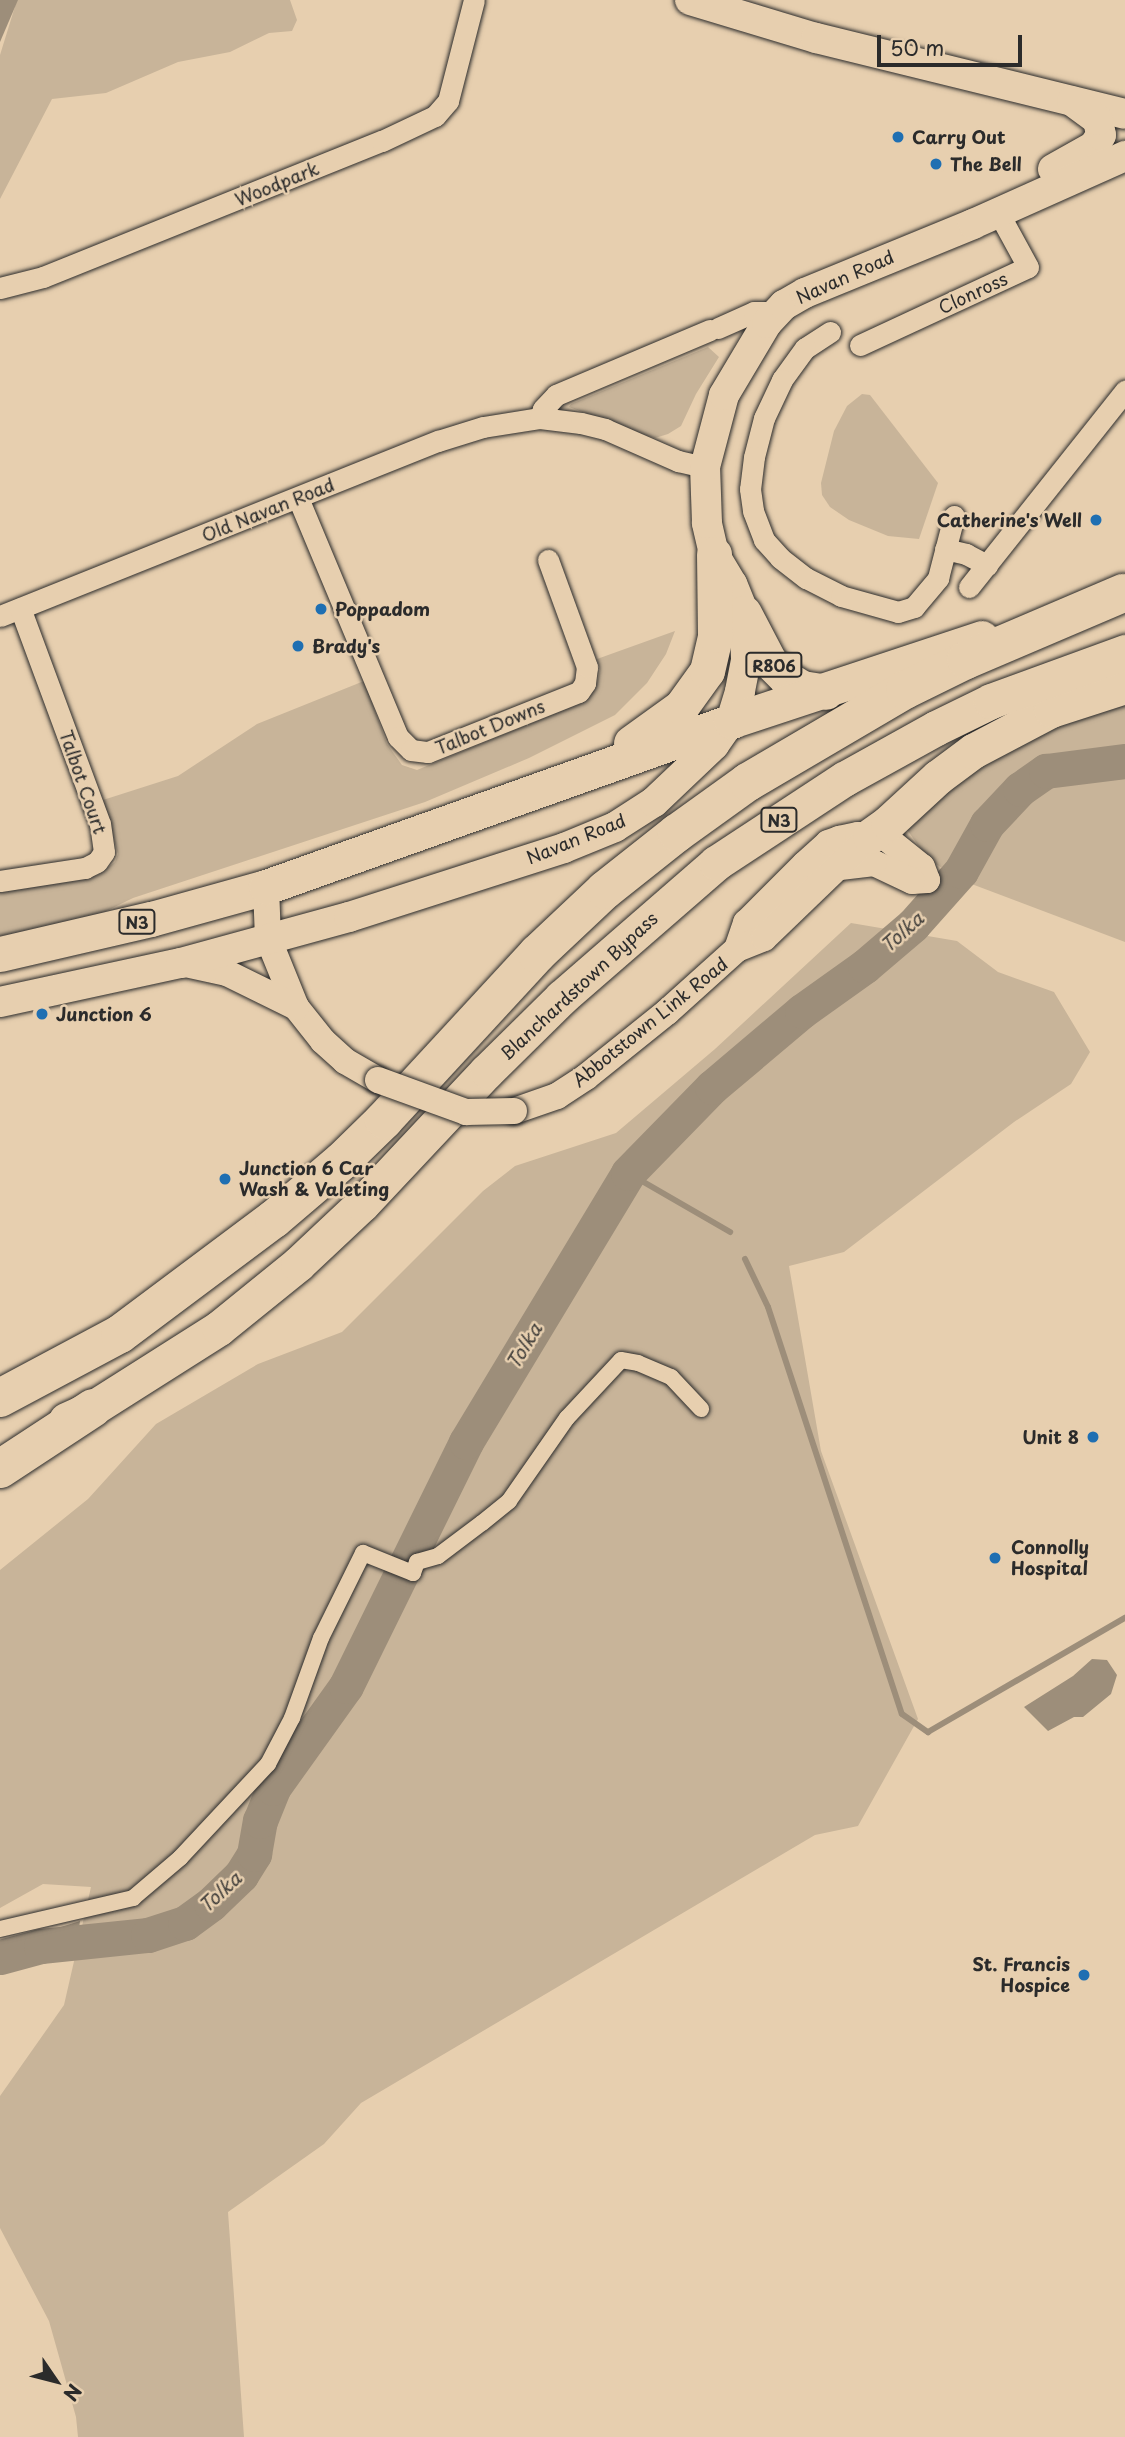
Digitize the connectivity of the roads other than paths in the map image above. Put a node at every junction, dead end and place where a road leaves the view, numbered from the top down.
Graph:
1 (474, 0) edge
2 (690, 0) edge
3 (1066, 98) junction
4 (1125, 114) edge
5 (1125, 156) edge
6 (998, 212) junction
7 (0, 288) edge
8 (776, 312) junction
9 (830, 332) dead end
10 (860, 345) dead end
11 (1125, 391) edge
12 (540, 418) junction
13 (705, 467) junction
14 (298, 498) junction
15 (954, 516) dead end
16 (945, 549) junction
17 (714, 554) junction
18 (548, 560) dead end
19 (987, 565) junction
20 (970, 587) dead end
21 (1124, 593) edge
22 (20, 608) junction
23 (744, 613) junction
24 (0, 616) edge
25 (1125, 652) edge
26 (1125, 686) edge
27 (826, 692) junction
28 (731, 721) junction
29 (501, 803) junction
30 (870, 836) junction
31 (840, 867) junction
32 (0, 881) edge
33 (266, 887) junction
34 (268, 938) junction
35 (737, 949) junction
36 (0, 954) edge
37 (181, 963) junction
38 (0, 1002) edge
39 (296, 1007) junction
40 (0, 1398) edge
41 (93, 1408) junction
42 (701, 1409) dead end
43 (0, 1450) edge
44 (0, 1469) edge
45 (0, 1929) edge

1 - 7 street, Woodpark
2 - 3 main road, R806
3 - 4 main road, R806
3 - 6 main road, R806
5 - 6 main road, Navan Road / R806
6 - 8 main road, Navan Road / R806
6 - 10 street, Clonross
8 - 12 street
8 - 13 main road, Navan Road / R806
9 - 16 street
11 - 19 street
12 - 13 street, Old Navan Road
12 - 14 street, Old Navan Road
13 - 17 main road, Navan Road / R806
14 - 18 street, Talbot Downs
14 - 22 street, Old Navan Road
15 - 16 street
16 - 19 street
17 - 23 main road, Navan Road / R806
17 - 29 highway
19 - 20 street
21 - 27 highway, N3
21 - 40 highway
22 - 24 street, Old Navan Road
22 - 32 street, Talbot Court
23 - 27 highway, R806
23 - 28 main road, Navan Road / R806
25 - 41 highway, Blanchardstown Bypass / N3
26 - 30 highway
27 - 28 highway, N3
28 - 29 highway, N3
28 - 34 main road, Navan Road / R806
29 - 33 highway, N3
30 - 31 street, Abbotstown Link Road
30 - 31 street
30 - 35 street, Abbotstown Link Road
31 - 35 street, Abbotstown Link Road
33 - 34 street, Abbotstown Link Road
33 - 36 highway, N3
34 - 37 main road, Navan Road / R806
34 - 39 street, Abbotstown Link Road
35 - 39 street, Abbotstown Link Road, bridge
37 - 38 main road, Navan Road / R806
37 - 39 street
41 - 43 highway, N3
41 - 44 highway
42 - 45 street

